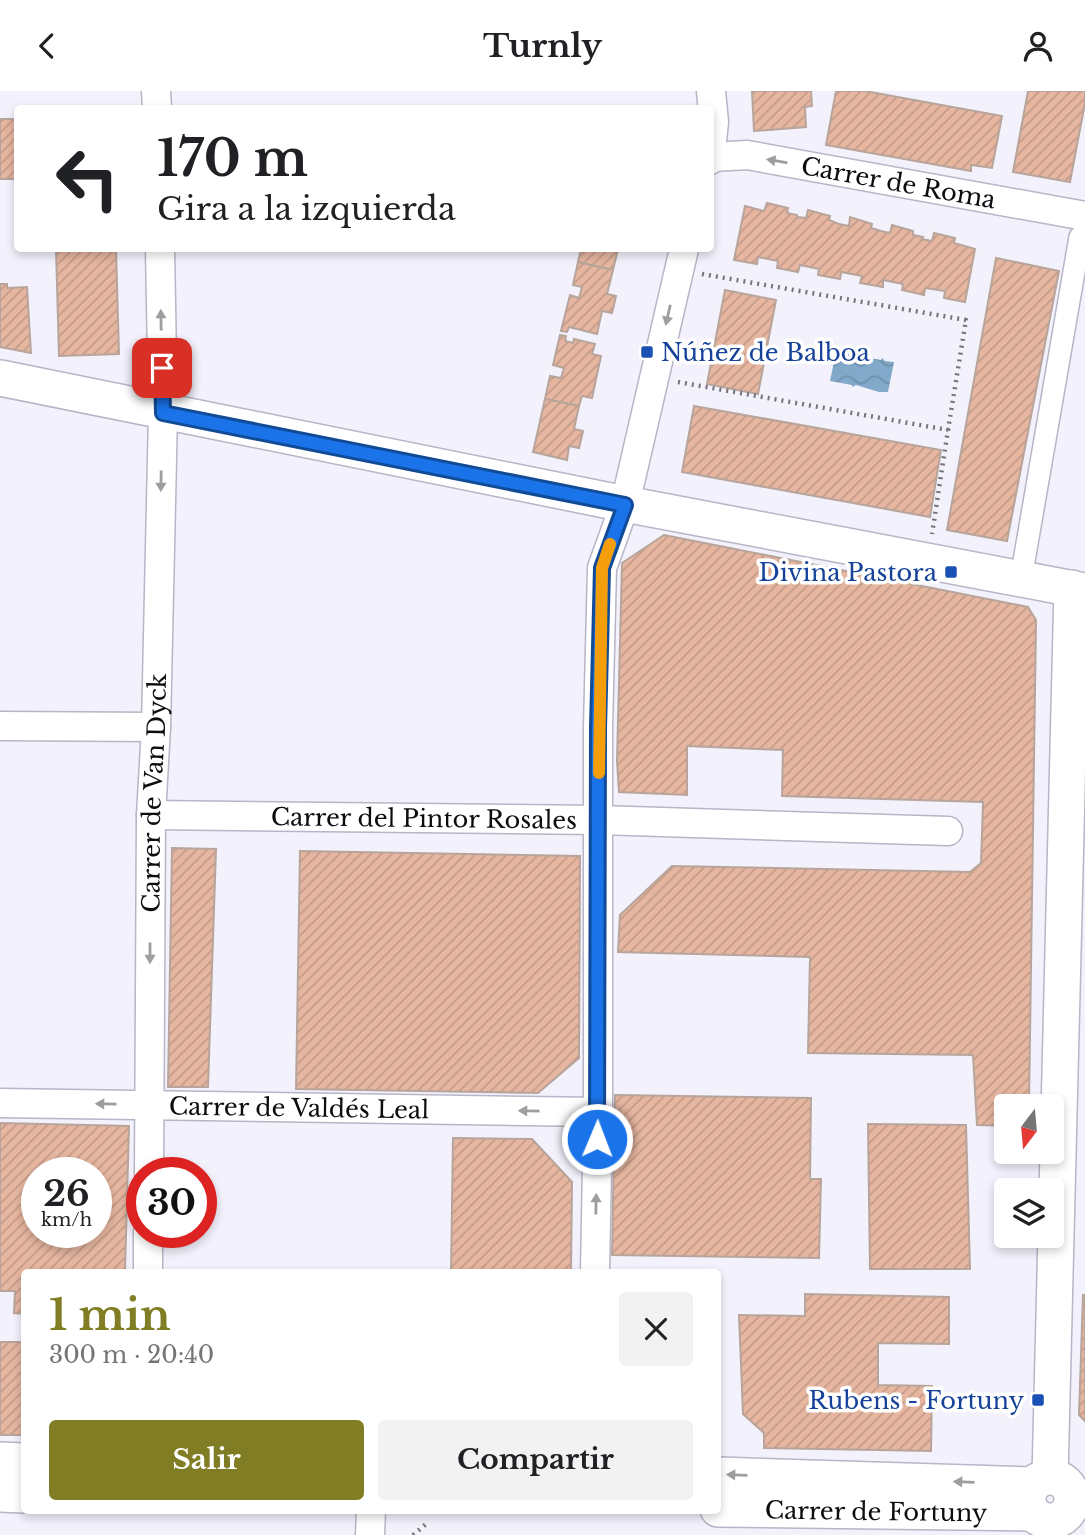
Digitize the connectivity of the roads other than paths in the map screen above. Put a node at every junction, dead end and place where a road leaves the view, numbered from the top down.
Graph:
1 (714, 158) edge
2 (1083, 227) edge
3 (160, 252) edge
4 (683, 252) edge
5 (0, 378) edge
6 (163, 413) junction
7 (625, 505) junction
8 (1024, 561) dead end
9 (1078, 590) edge
10 (0, 726) edge
11 (156, 727) junction
12 (151, 815) junction
13 (599, 820) junction
14 (948, 831) dead end
15 (0, 1103) edge
16 (149, 1105) junction
17 (598, 1112) junction
18 (149, 1157) edge
19 (148, 1248) edge
20 (148, 1269) edge
21 (594, 1269) edge
22 (0, 1460) edge
23 (21, 1461) edge
24 (721, 1475) edge
25 (0, 1494) edge
26 (21, 1495) edge
27 (1058, 1503) edge
28 (721, 1509) edge
29 (371, 1514) edge
30 (370, 1535) edge

2 -> 1 street, Carrer de Roma
2 - 8 street
6 -> 3 street, Carrer de Van Dyck
4 -> 7 street
5 - 6 street
6 - 7 street
6 -> 11 street, Carrer de Van Dyck
7 - 9 street
7 - 13 street
9 - 27 street
10 - 11 street
11 - 12 street, Carrer de Van Dyck
12 - 13 street, Carrer del Pintor Rosales
12 -> 16 street, Carrer de Van Dyck
13 - 14 street, Carrer del Pintor Rosales
13 - 17 street
16 -> 15 street, Carrer de Valdés Leal
17 -> 16 street, Carrer de Valdés Leal
16 - 18 street, Carrer de Van Dyck
21 -> 17 street
19 - 20 street
22 - 23 street
27 -> 24 street, Carrer de Fortuny
25 - 26 street
27 - 28 street, Carrer de Fortuny
29 - 30 street

